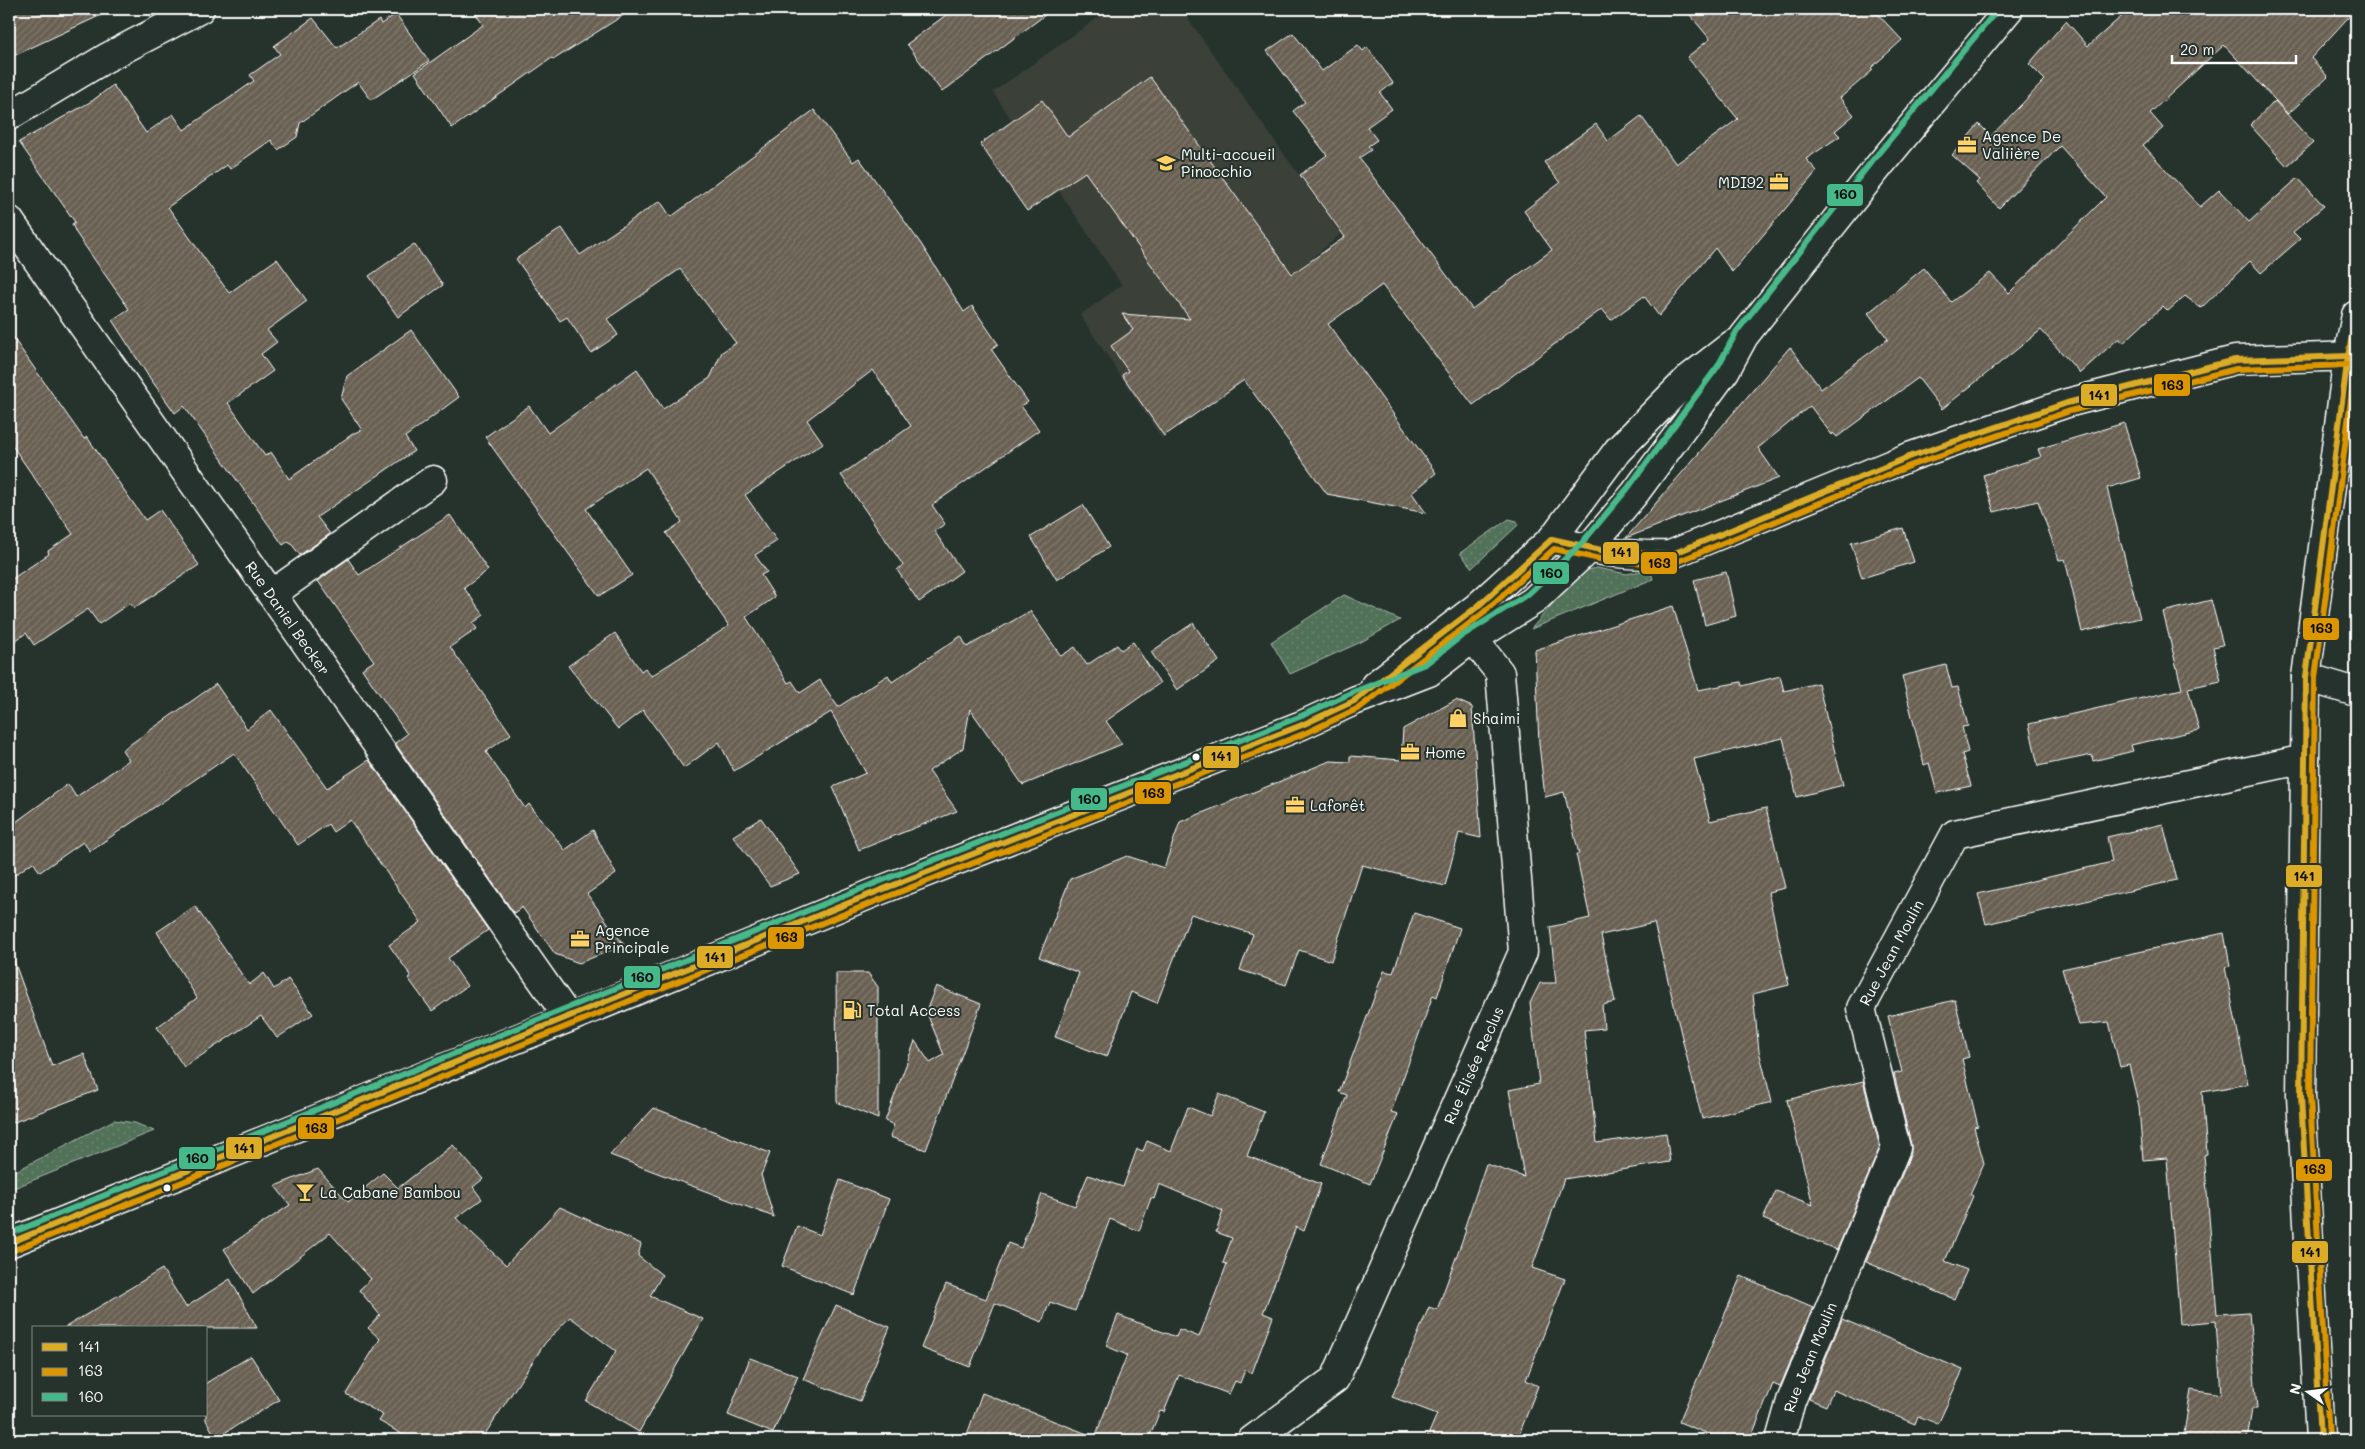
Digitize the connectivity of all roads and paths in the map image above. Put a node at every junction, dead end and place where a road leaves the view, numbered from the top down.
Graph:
1 (200, 9) edge
2 (2010, 9) edge
3 (9, 116) edge
4 (9, 220) edge
5 (2356, 315) edge
6 (1744, 336) junction
7 (2352, 356) edge
8 (433, 480) dead end
9 (1552, 539) junction
10 (1587, 550) junction
11 (272, 594) junction
12 (1447, 631) junction
13 (1474, 640) junction
14 (2306, 677) junction
15 (2356, 692) edge
16 (1354, 701) junction
17 (2305, 759) junction
18 (568, 1017) junction
19 (9, 1243) edge
20 (1252, 1440) edge
21 (1780, 1440) edge
22 (2320, 1440) edge

1 - 3 street
2 - 6 street
4 - 11 street, Rue Daniel Becker
5 - 7 street
6 - 9 street
6 - 10 street
7 - 10 street
7 - 14 street
8 - 11 street
9 - 10 street
9 - 12 street
10 - 13 street
11 - 18 street, Rue Daniel Becker
12 - 13 street
12 - 16 street
13 - 16 street
13 - 20 street, Rue Élisée Reclus
14 - 15 street
14 - 17 street
16 - 18 street
17 - 21 street, Rue Jean Moulin
17 - 22 street
18 - 19 street

